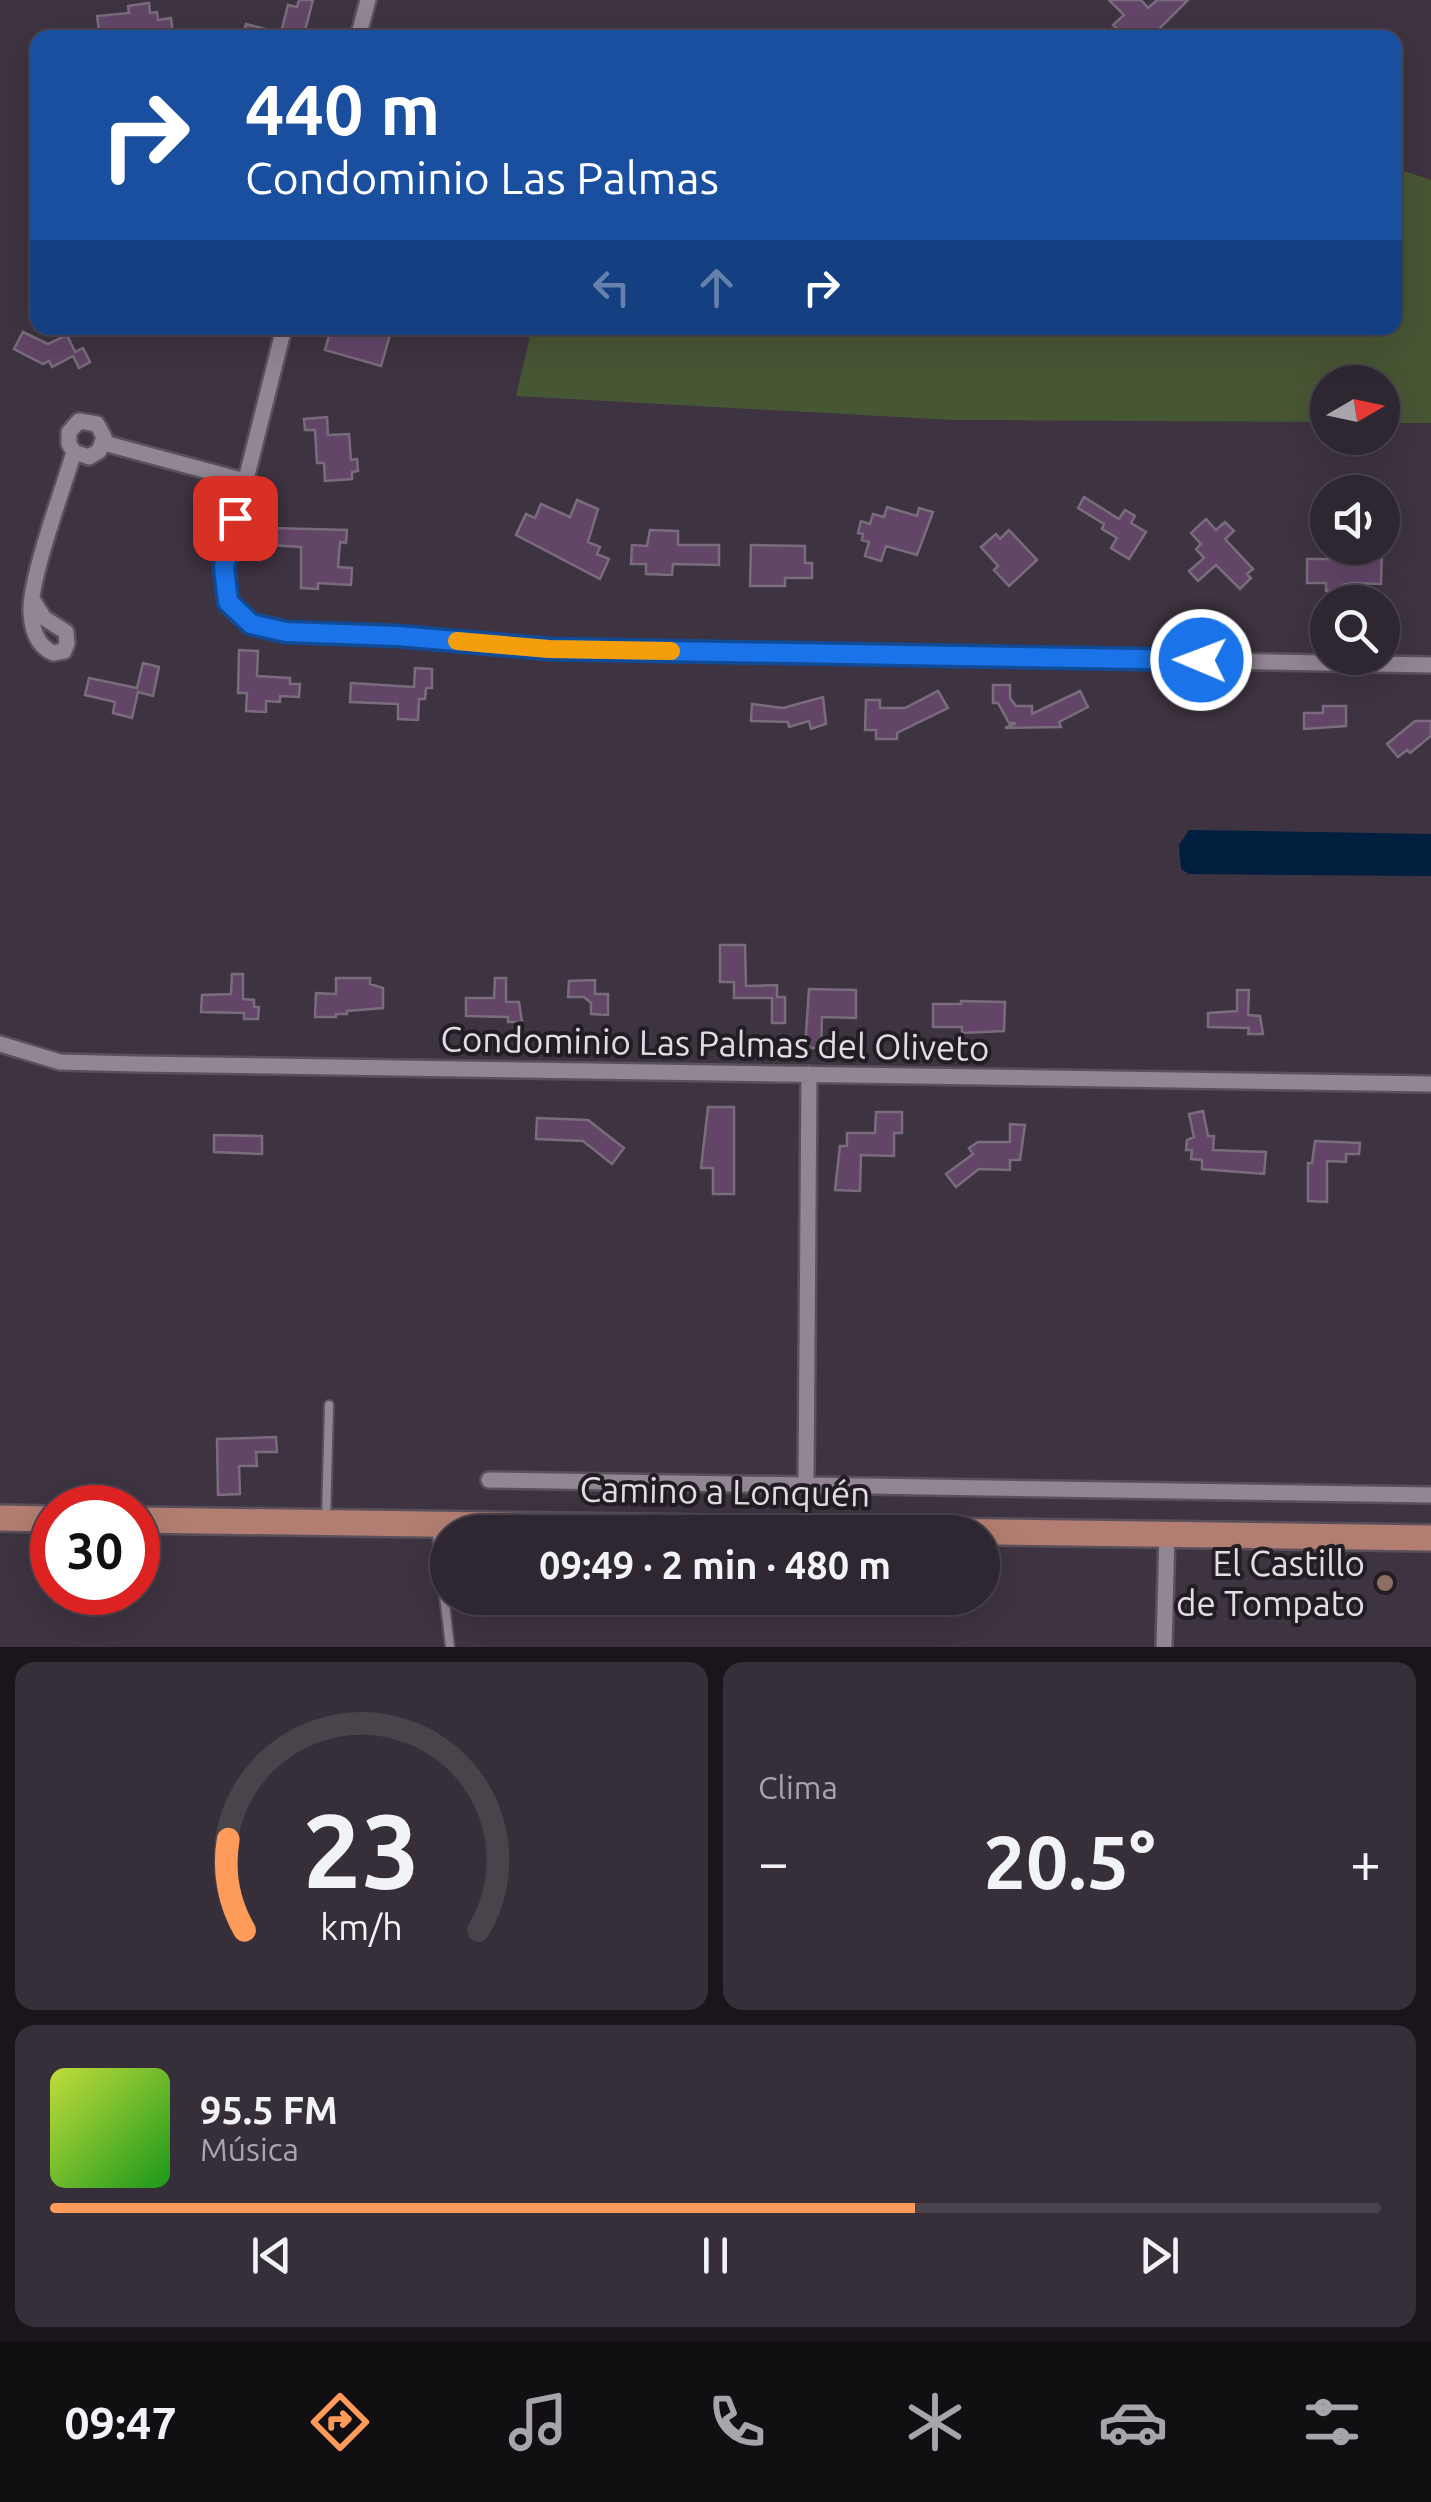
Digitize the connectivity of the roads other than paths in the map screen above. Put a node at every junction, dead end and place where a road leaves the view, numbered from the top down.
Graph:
1 (368, 0) edge
2 (360, 30) edge
3 (282, 335) edge
4 (104, 443) junction
5 (74, 452) junction
6 (244, 481) junction
7 (32, 599) dead end
8 (1431, 665) edge
9 (0, 1044) edge
10 (809, 1074) junction
11 (1431, 1084) edge
12 (329, 1405) dead end
13 (490, 1480) dead end
14 (806, 1484) junction
15 (1431, 1495) edge
16 (0, 1518) edge
17 (30, 1519) edge
18 (160, 1520) edge
19 (326, 1522) junction
20 (430, 1523) edge
21 (1000, 1531) edge
22 (1166, 1534) junction
23 (1431, 1538) edge
24 (446, 1615) edge
25 (450, 1647) edge
26 (1164, 1647) edge

1 - 2 street
3 - 6 street
4 - 5 street
4 - 5 street
4 - 6 street
5 - 7 street
6 - 8 street
9 - 10 street, Condominio Las Palmas del Oliveto
10 - 11 street, Condominio Las Palmas del Oliveto
10 - 14 street
12 - 19 lane
13 - 14 street
14 - 15 street
16 - 17 main road
18 - 19 main road, Camino a Lonquén
19 - 20 main road, Camino a Lonquén
21 - 22 main road, Camino a Lonquén
22 - 23 main road, Camino a Lonquén
22 - 26 street
24 - 25 lane

